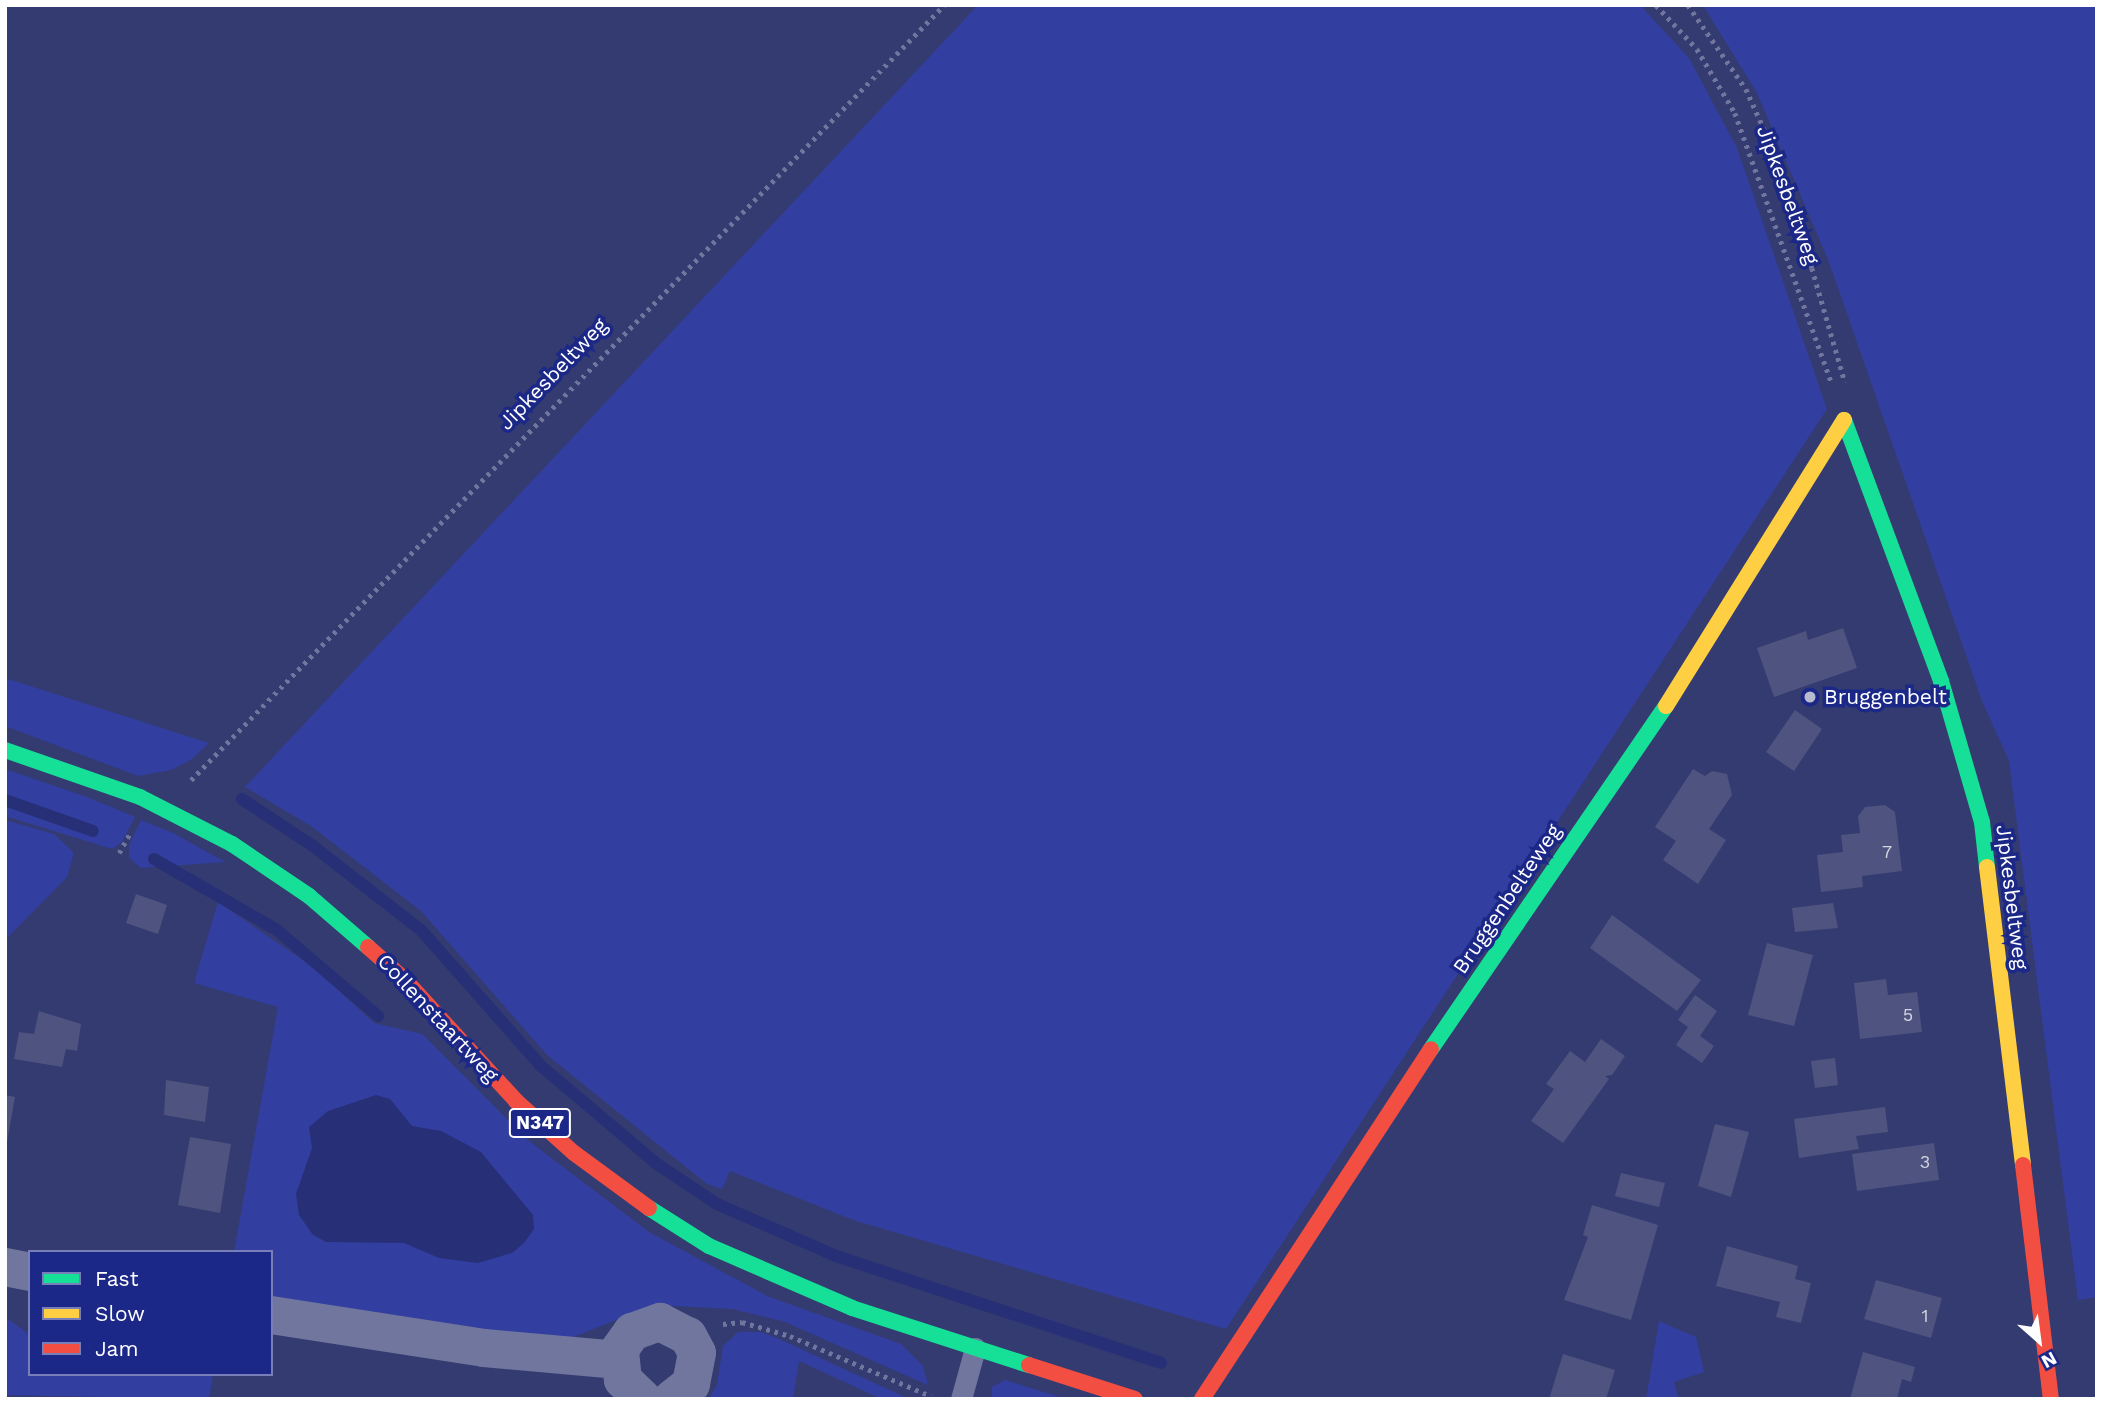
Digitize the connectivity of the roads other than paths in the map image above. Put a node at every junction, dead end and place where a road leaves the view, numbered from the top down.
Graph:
1 (1844, 420) joint
2 (5, 750) edge
3 (5, 1267) edge
4 (28, 1272) edge
5 (273, 1315) edge
6 (975, 1349) junction
7 (618, 1360) junction
8 (643, 1399) edge
9 (672, 1399) edge
10 (961, 1399) edge
11 (1135, 1399) edge
12 (1202, 1399) edge
13 (2051, 1399) edge

1 - 12 street, Bruggenbelteweg
1 - 13 street, Jipkesbeltweg
2 - 6 street, Collenstaartweg / N347
3 - 4 street
5 - 7 street
6 - 10 lane
6 - 11 street, Collenstaartweg / N347
7 - 8 street
7 - 9 street

